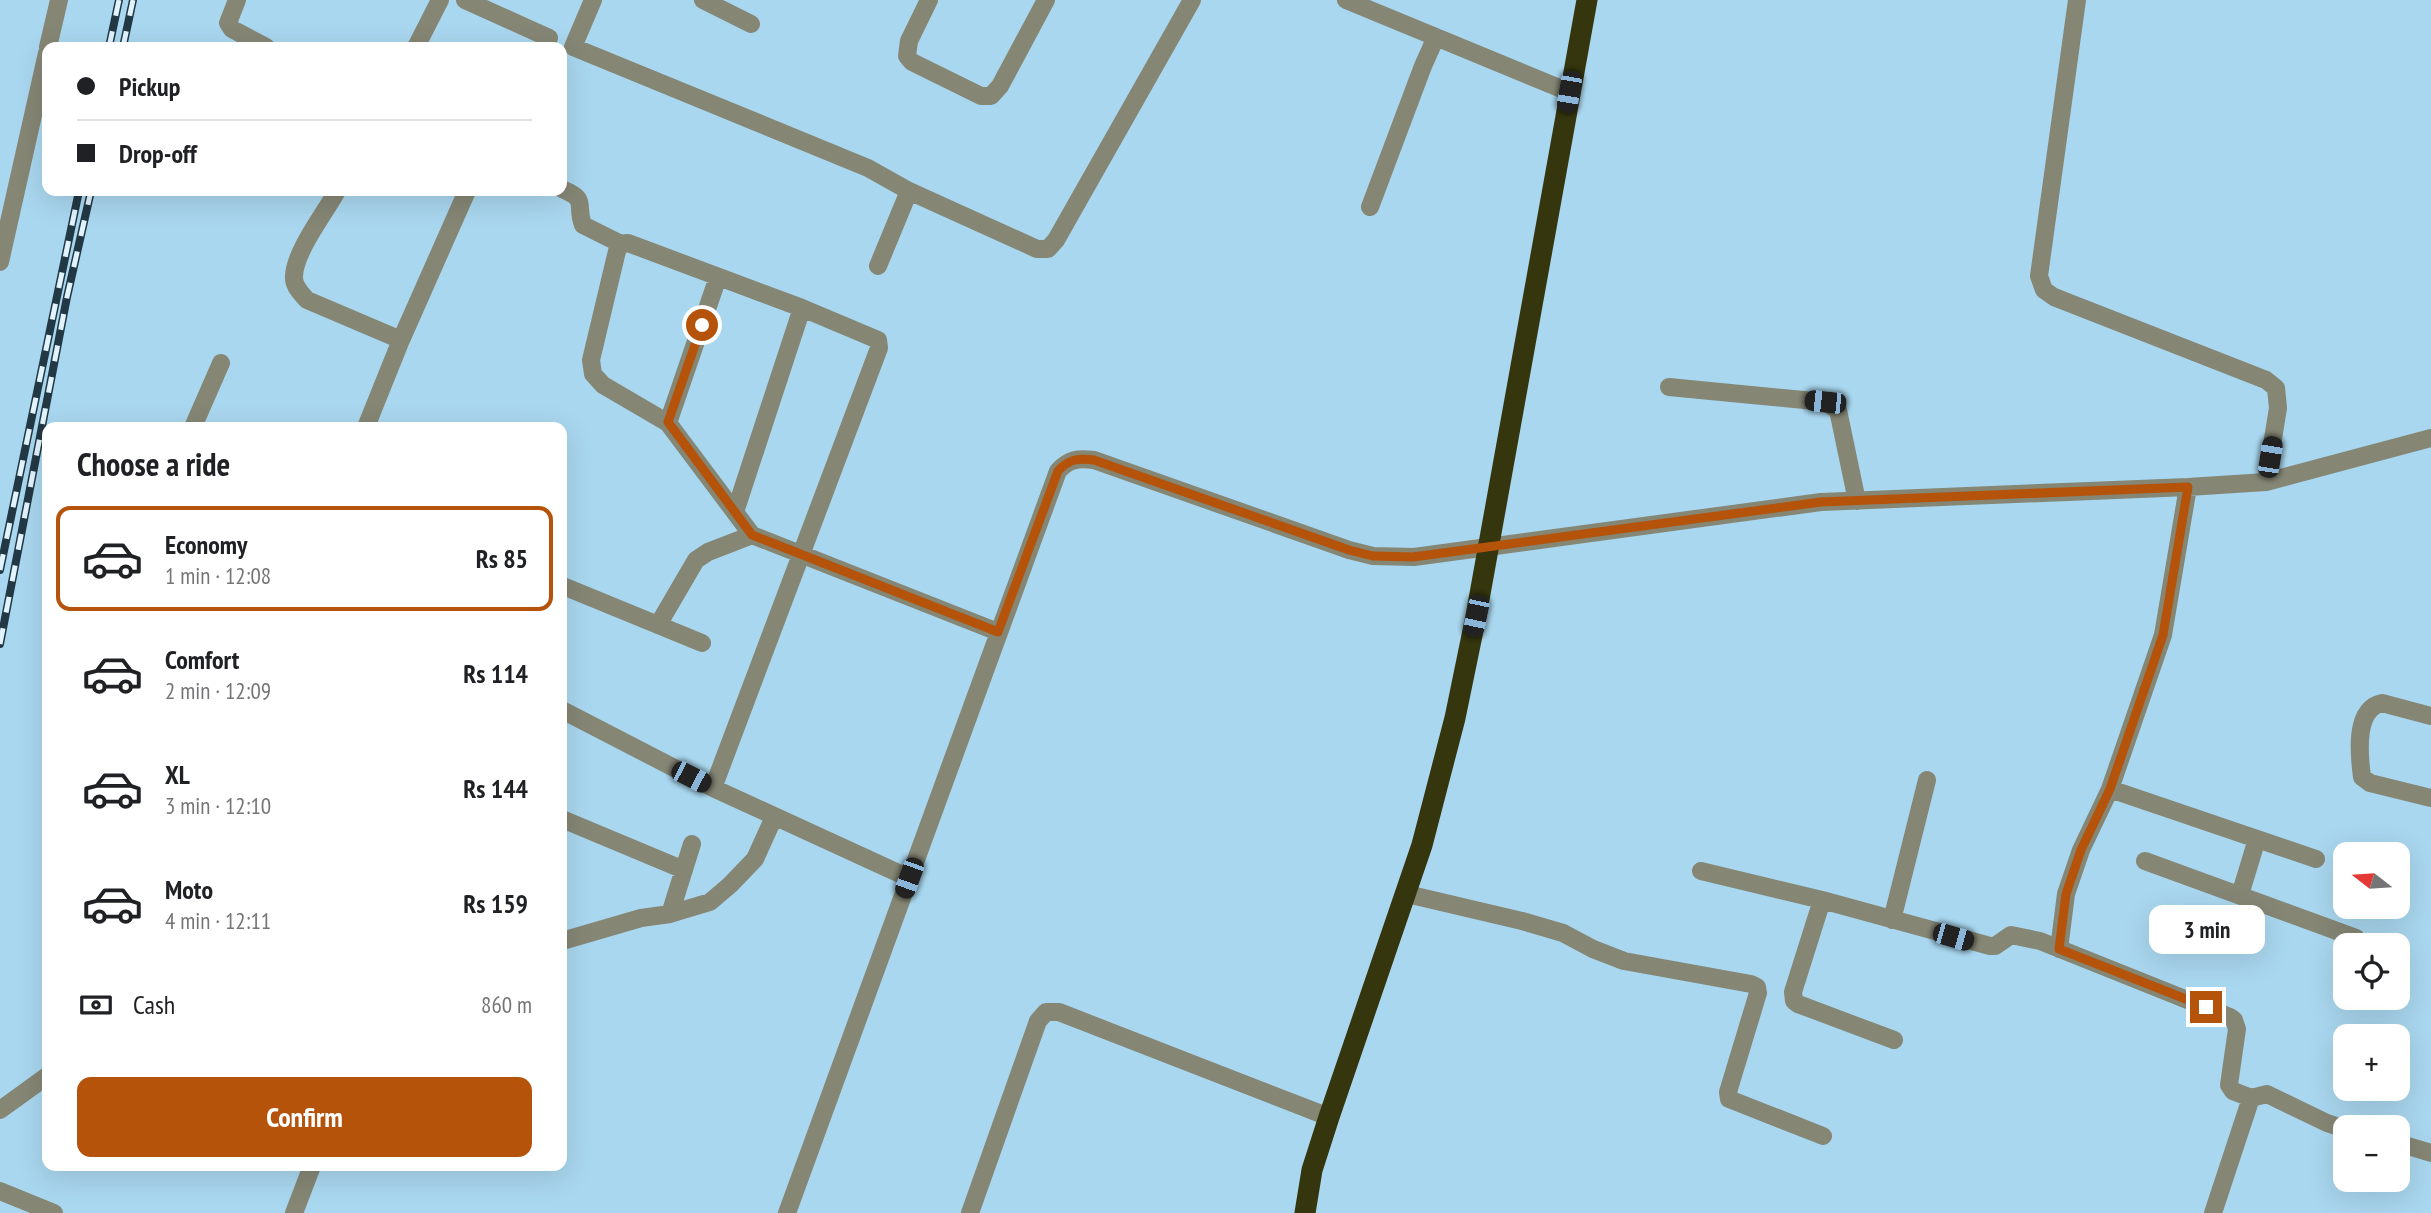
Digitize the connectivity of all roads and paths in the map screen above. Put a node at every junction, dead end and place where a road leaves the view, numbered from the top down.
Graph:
1 (59, 0) edge
2 (237, 0) edge
3 (440, 0) edge
4 (465, 0) edge
5 (593, 0) edge
6 (703, 0) edge
7 (929, 0) edge
8 (1046, 0) edge
9 (1192, 0) edge
10 (1587, 0) edge
11 (2077, 0) edge
12 (1350, 1) edge
13 (751, 24) dead end
14 (1436, 37) junction
15 (49, 42) edge
16 (246, 42) edge
17 (419, 42) edge
18 (544, 42) edge
19 (567, 46) edge
20 (573, 47) junction
21 (42, 75) edge
22 (1569, 92) junction
23 (567, 191) edge
24 (909, 191) junction
25 (334, 196) edge
26 (465, 196) edge
27 (1370, 207) dead end
28 (621, 244) junction
29 (0, 262) edge
30 (878, 266) dead end
31 (718, 276) junction
32 (802, 308) junction
33 (401, 340) junction
34 (220, 363) dead end
35 (1669, 387) dead end
36 (195, 422) edge
37 (368, 422) edge
38 (668, 422) junction
39 (2431, 438) edge
40 (2266, 482) junction
41 (2188, 487) junction
42 (1857, 501) junction
43 (735, 512) junction
44 (752, 535) junction
45 (1488, 546) junction
46 (801, 552) junction
47 (567, 589) edge
48 (658, 625) junction
49 (998, 632) junction
50 (702, 643) dead end
51 (567, 713) edge
52 (2431, 716) edge
53 (1927, 780) dead end
54 (713, 788) junction
55 (2110, 789) junction
56 (2431, 798) edge
57 (774, 817) junction
58 (567, 821) edge
59 (2257, 839) junction
60 (692, 844) dead end
61 (2316, 859) dead end
62 (2144, 861) dead end
63 (684, 870) junction
64 (1701, 871) dead end
65 (909, 878) junction
66 (1408, 894) junction
67 (2240, 895) junction
68 (1822, 900) junction
69 (670, 914) junction
70 (1892, 920) junction
71 (2343, 933) edge
72 (567, 940) edge
73 (2059, 949) junction
74 (1894, 1040) dead end
75 (42, 1080) edge
76 (2251, 1098) junction
77 (0, 1110) edge
78 (1329, 1117) junction
79 (2333, 1125) edge
80 (1823, 1136) dead end
81 (2410, 1147) edge
82 (2431, 1153) edge
83 (310, 1171) edge
84 (0, 1191) edge
85 (54, 1213) edge
86 (294, 1213) edge
87 (788, 1213) edge
88 (970, 1213) edge
89 (1305, 1213) edge
90 (2213, 1213) edge

1 - 15 street
2 - 16 street
3 - 17 street
4 - 18 street
5 - 20 street
6 - 13 street
7 - 8 street
9 - 24 street
10 - 22 highway
11 - 40 street
12 - 14 street
14 - 22 street
14 - 27 street
19 - 20 street
20 - 24 street
21 - 29 street
22 - 45 highway
23 - 28 street
24 - 30 street
25 - 33 street
26 - 33 street
28 - 31 street
28 - 38 street
31 - 32 street
31 - 38 street
32 - 43 street
32 - 46 street
33 - 37 street
34 - 36 street
35 - 42 street
38 - 43 street
39 - 40 street
40 - 41 street
41 - 42 street
41 - 55 street
42 - 45 street
43 - 44 street
44 - 46 street
44 - 48 street
45 - 49 street
45 - 66 highway
46 - 49 street
46 - 54 street
47 - 48 street
48 - 50 street
49 - 65 street
51 - 54 street
52 - 56 street
53 - 70 street
54 - 57 street
55 - 59 street
55 - 73 street
57 - 65 street
57 - 69 street
58 - 63 street
59 - 61 street
59 - 67 street
60 - 63 street
62 - 67 street
63 - 69 street
64 - 68 street
65 - 87 street
66 - 78 highway
66 - 80 street
67 - 71 street
68 - 70 street
68 - 74 street
69 - 72 street
70 - 73 street
73 - 76 street
75 - 77 street
76 - 79 street
76 - 90 street
78 - 88 street
78 - 89 highway
81 - 82 street
83 - 86 street
84 - 85 street

